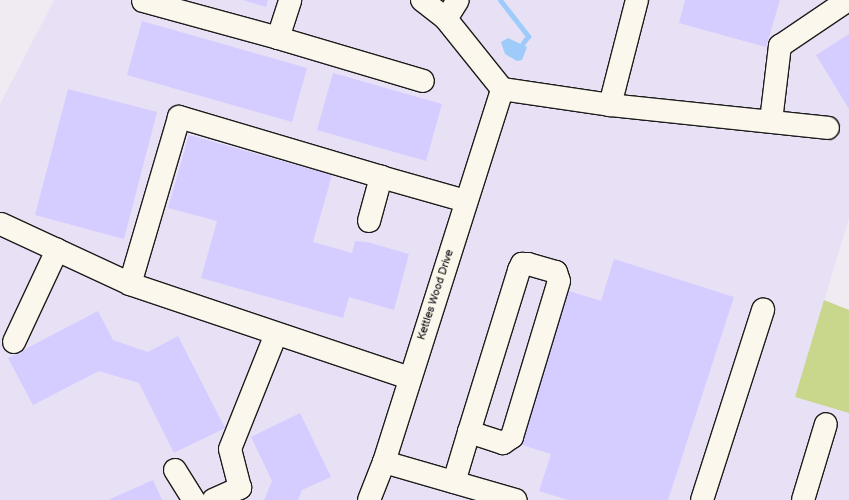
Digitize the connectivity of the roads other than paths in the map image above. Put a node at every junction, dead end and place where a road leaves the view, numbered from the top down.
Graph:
1 (290, 0) edge
2 (422, 0) edge
3 (458, 0) edge
4 (637, 0) edge
5 (848, 0) edge
6 (143, 1) dead end
7 (446, 19) junction
8 (278, 38) junction
9 (423, 81) dead end
10 (502, 89) junction
11 (610, 105) junction
12 (771, 121) junction
13 (828, 128) dead end
14 (381, 177) junction
15 (466, 201) junction
16 (369, 221) dead end
17 (1, 224) edge
18 (57, 250) junction
19 (130, 284) junction
20 (763, 310) dead end
21 (276, 334) junction
22 (14, 342) dead end
23 (409, 378) junction
24 (826, 424) dead end
25 (469, 432) junction
26 (384, 462) junction
27 (175, 470) dead end
28 (454, 482) junction
29 (194, 500) edge
30 (213, 500) edge
31 (369, 500) edge
32 (516, 500) edge
33 (702, 500) edge
34 (803, 500) edge

1 - 8 lane
2 - 7 lane
3 - 7 lane
4 - 11 lane
5 - 12 lane
6 - 8 lane
7 - 10 lane
8 - 9 lane
10 - 11 lane
10 - 15 lane, Kettles Wood Drive
11 - 12 lane
12 - 13 lane
14 - 15 lane
14 - 16 lane
14 - 19 lane
15 - 23 lane, Kettles Wood Drive
17 - 18 lane
18 - 19 lane
18 - 22 lane
19 - 21 lane
20 - 33 lane
21 - 23 lane
21 - 30 lane
23 - 26 lane, Kettles Wood Drive
24 - 34 lane
25 - 25 lane
25 - 28 lane
26 - 28 lane
26 - 31 lane, Kettles Wood Drive
27 - 29 lane
28 - 32 lane

